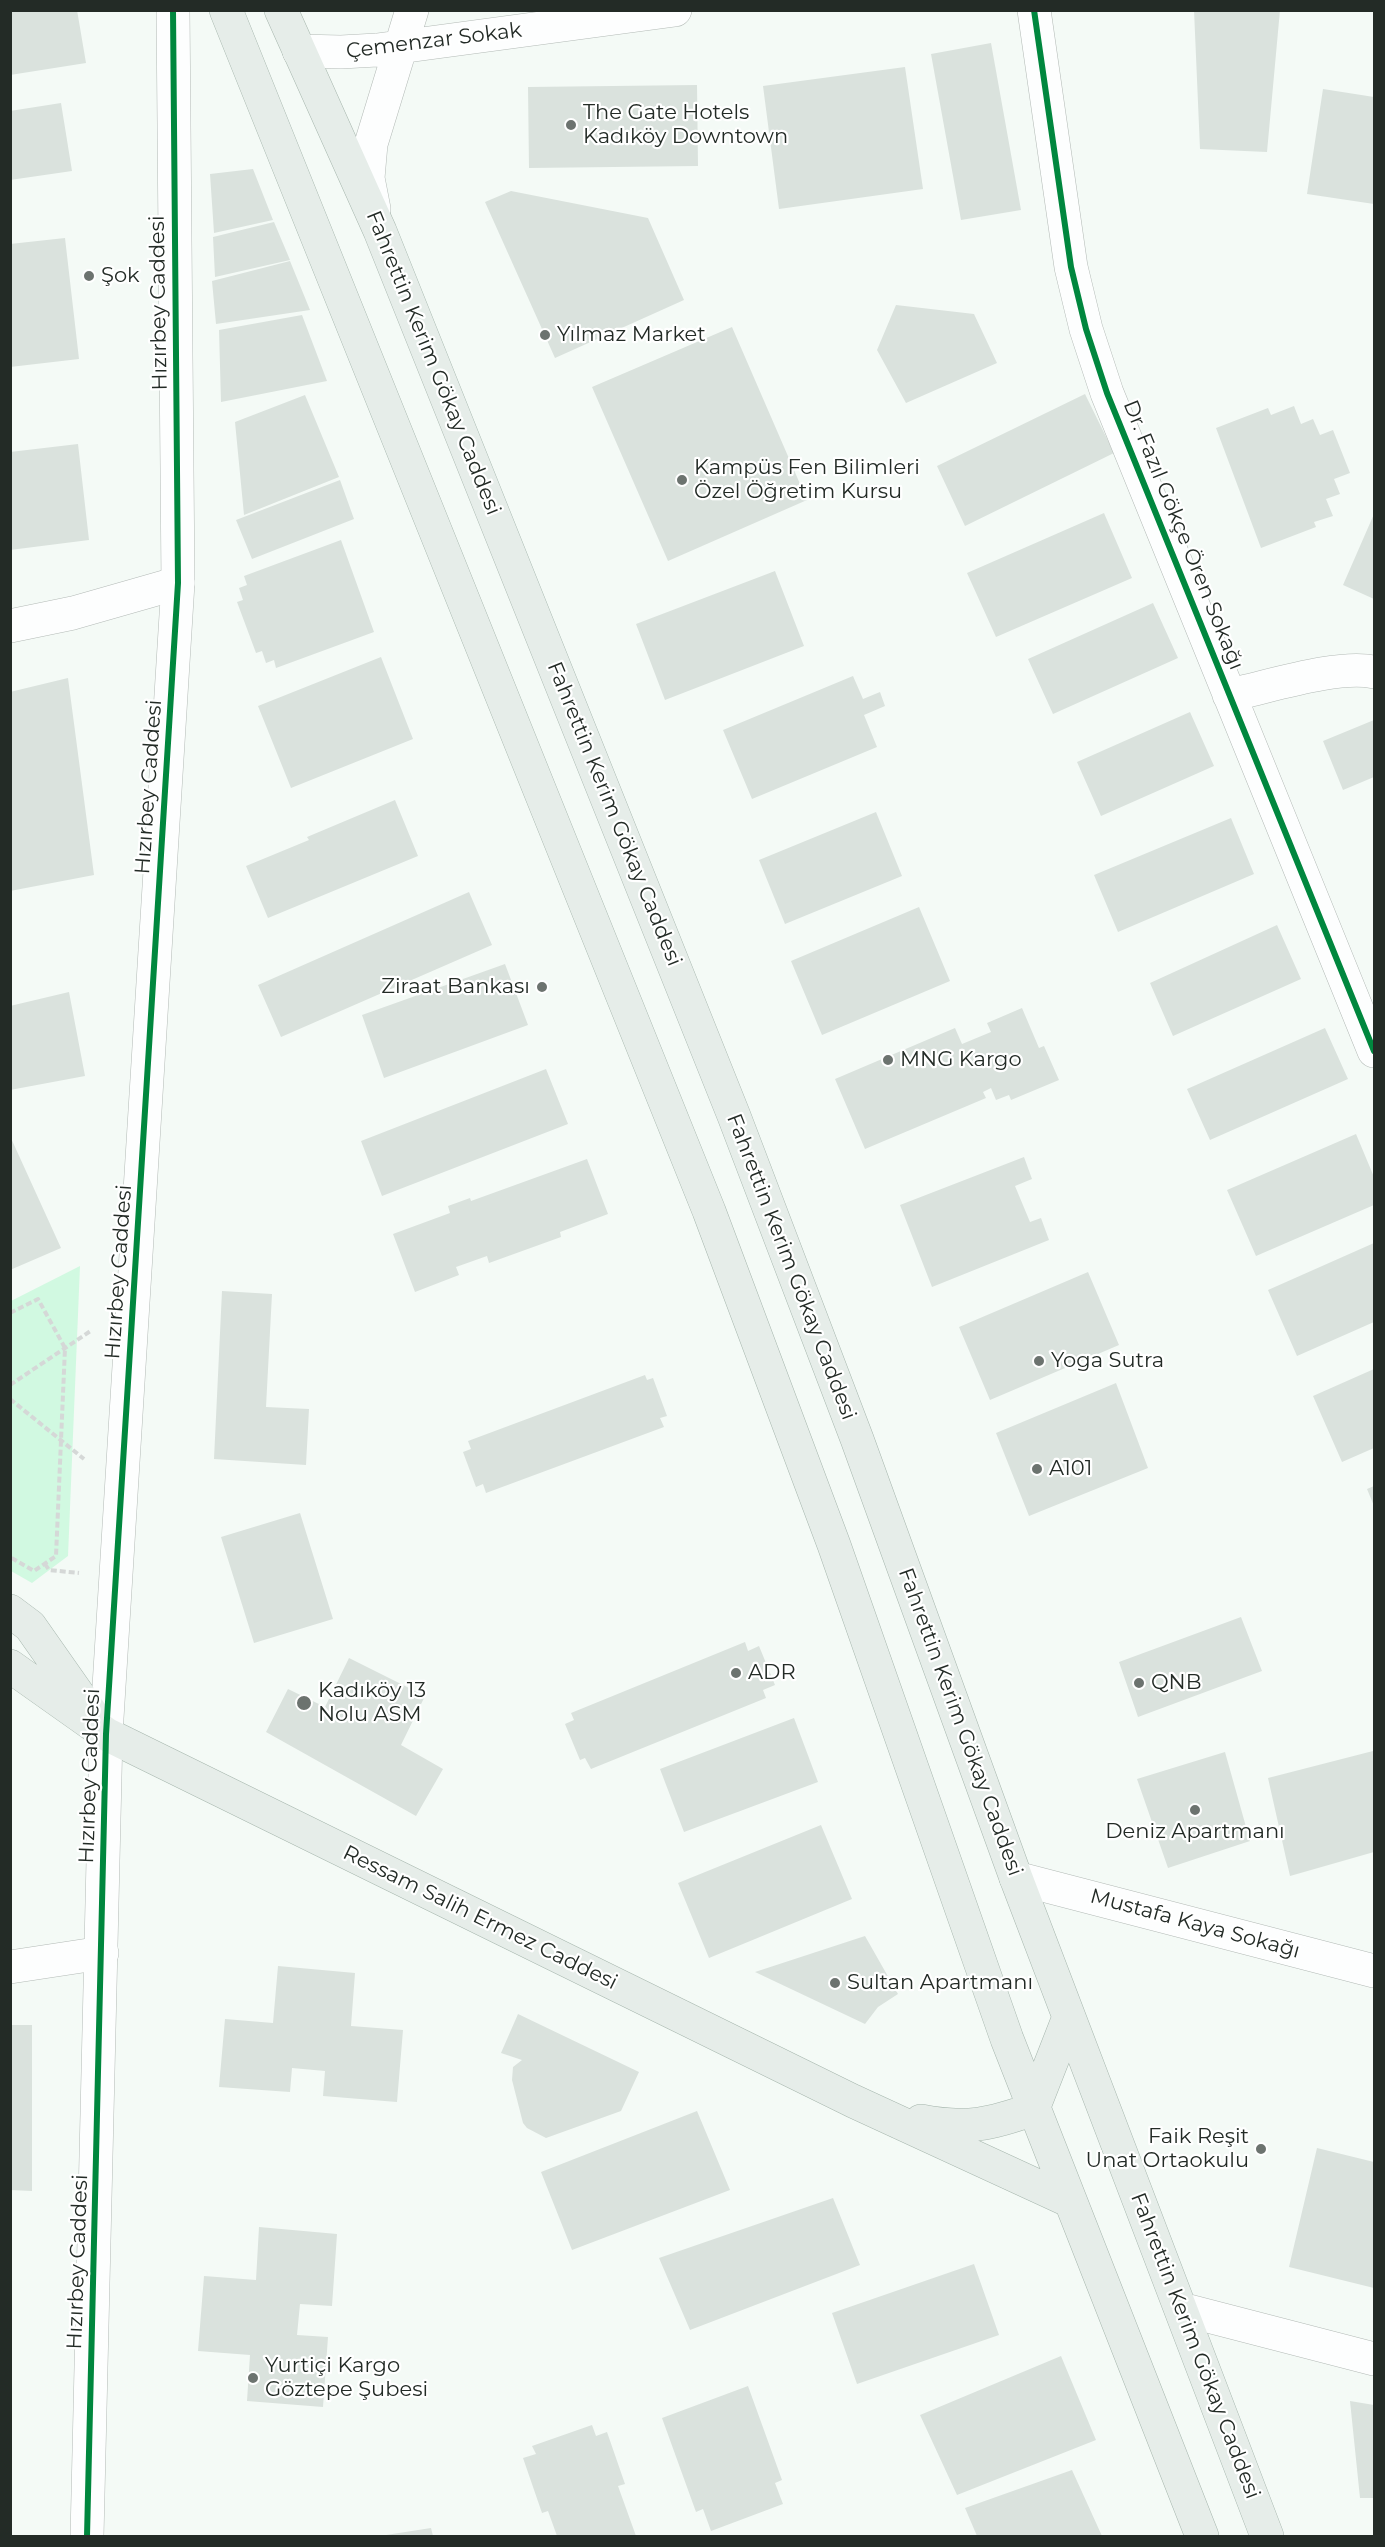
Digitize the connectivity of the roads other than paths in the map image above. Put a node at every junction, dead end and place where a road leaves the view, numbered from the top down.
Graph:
1 (173, 10) edge
2 (226, 10) edge
3 (281, 10) edge
4 (412, 10) edge
5 (675, 10) edge
6 (1034, 10) edge
7 (402, 47) junction
8 (299, 51) junction
9 (380, 231) junction
10 (178, 583) junction
11 (10, 626) edge
12 (1374, 672) edge
13 (1229, 695) junction
14 (1374, 1051) edge
15 (10, 1611) edge
16 (10, 1666) edge
17 (106, 1734) junction
18 (1016, 1878) junction
19 (102, 1953) junction
20 (10, 1967) edge
21 (1374, 1971) edge
22 (1069, 2017) junction
23 (854, 2101) junction
24 (1034, 2109) junction
25 (1070, 2201) junction
26 (1181, 2309) junction
27 (1374, 2359) edge
28 (87, 2536) edge
29 (1202, 2536) edge
30 (1267, 2536) edge

1 - 10 street, Hızırbey Caddesi
2 - 24 main road
3 - 8 main road, Fahrettin Kerim Gökay Caddesi
4 - 7 street
5 - 7 street, Çemenzar Sokak
6 - 13 street, Dr. Fazıl Gökçe Ören Sokağı
7 - 8 street, Çemenzar Sokak
7 - 9 street
8 - 9 main road, Fahrettin Kerim Gökay Caddesi
9 - 18 main road, Fahrettin Kerim Gökay Caddesi
10 - 11 street
10 - 17 street, Hızırbey Caddesi
12 - 13 street
13 - 14 street, Dr. Fazıl Gökçe Ören Sokağı
15 - 17 main road, Ressam Salih Ermez Caddesi
16 - 17 main road, Ressam Salih Ermez Caddesi
17 - 19 street, Hızırbey Caddesi
17 - 23 main road, Ressam Salih Ermez Caddesi
18 - 21 street, Mustafa Kaya Sokağı
18 - 22 main road, Fahrettin Kerim Gökay Caddesi
19 - 20 street
19 - 28 street, Hızırbey Caddesi
22 - 24 main road
22 - 26 main road, Fahrettin Kerim Gökay Caddesi
23 - 24 main road
23 - 25 main road
24 - 25 main road
25 - 29 main road
26 - 27 street
26 - 30 main road, Fahrettin Kerim Gökay Caddesi

